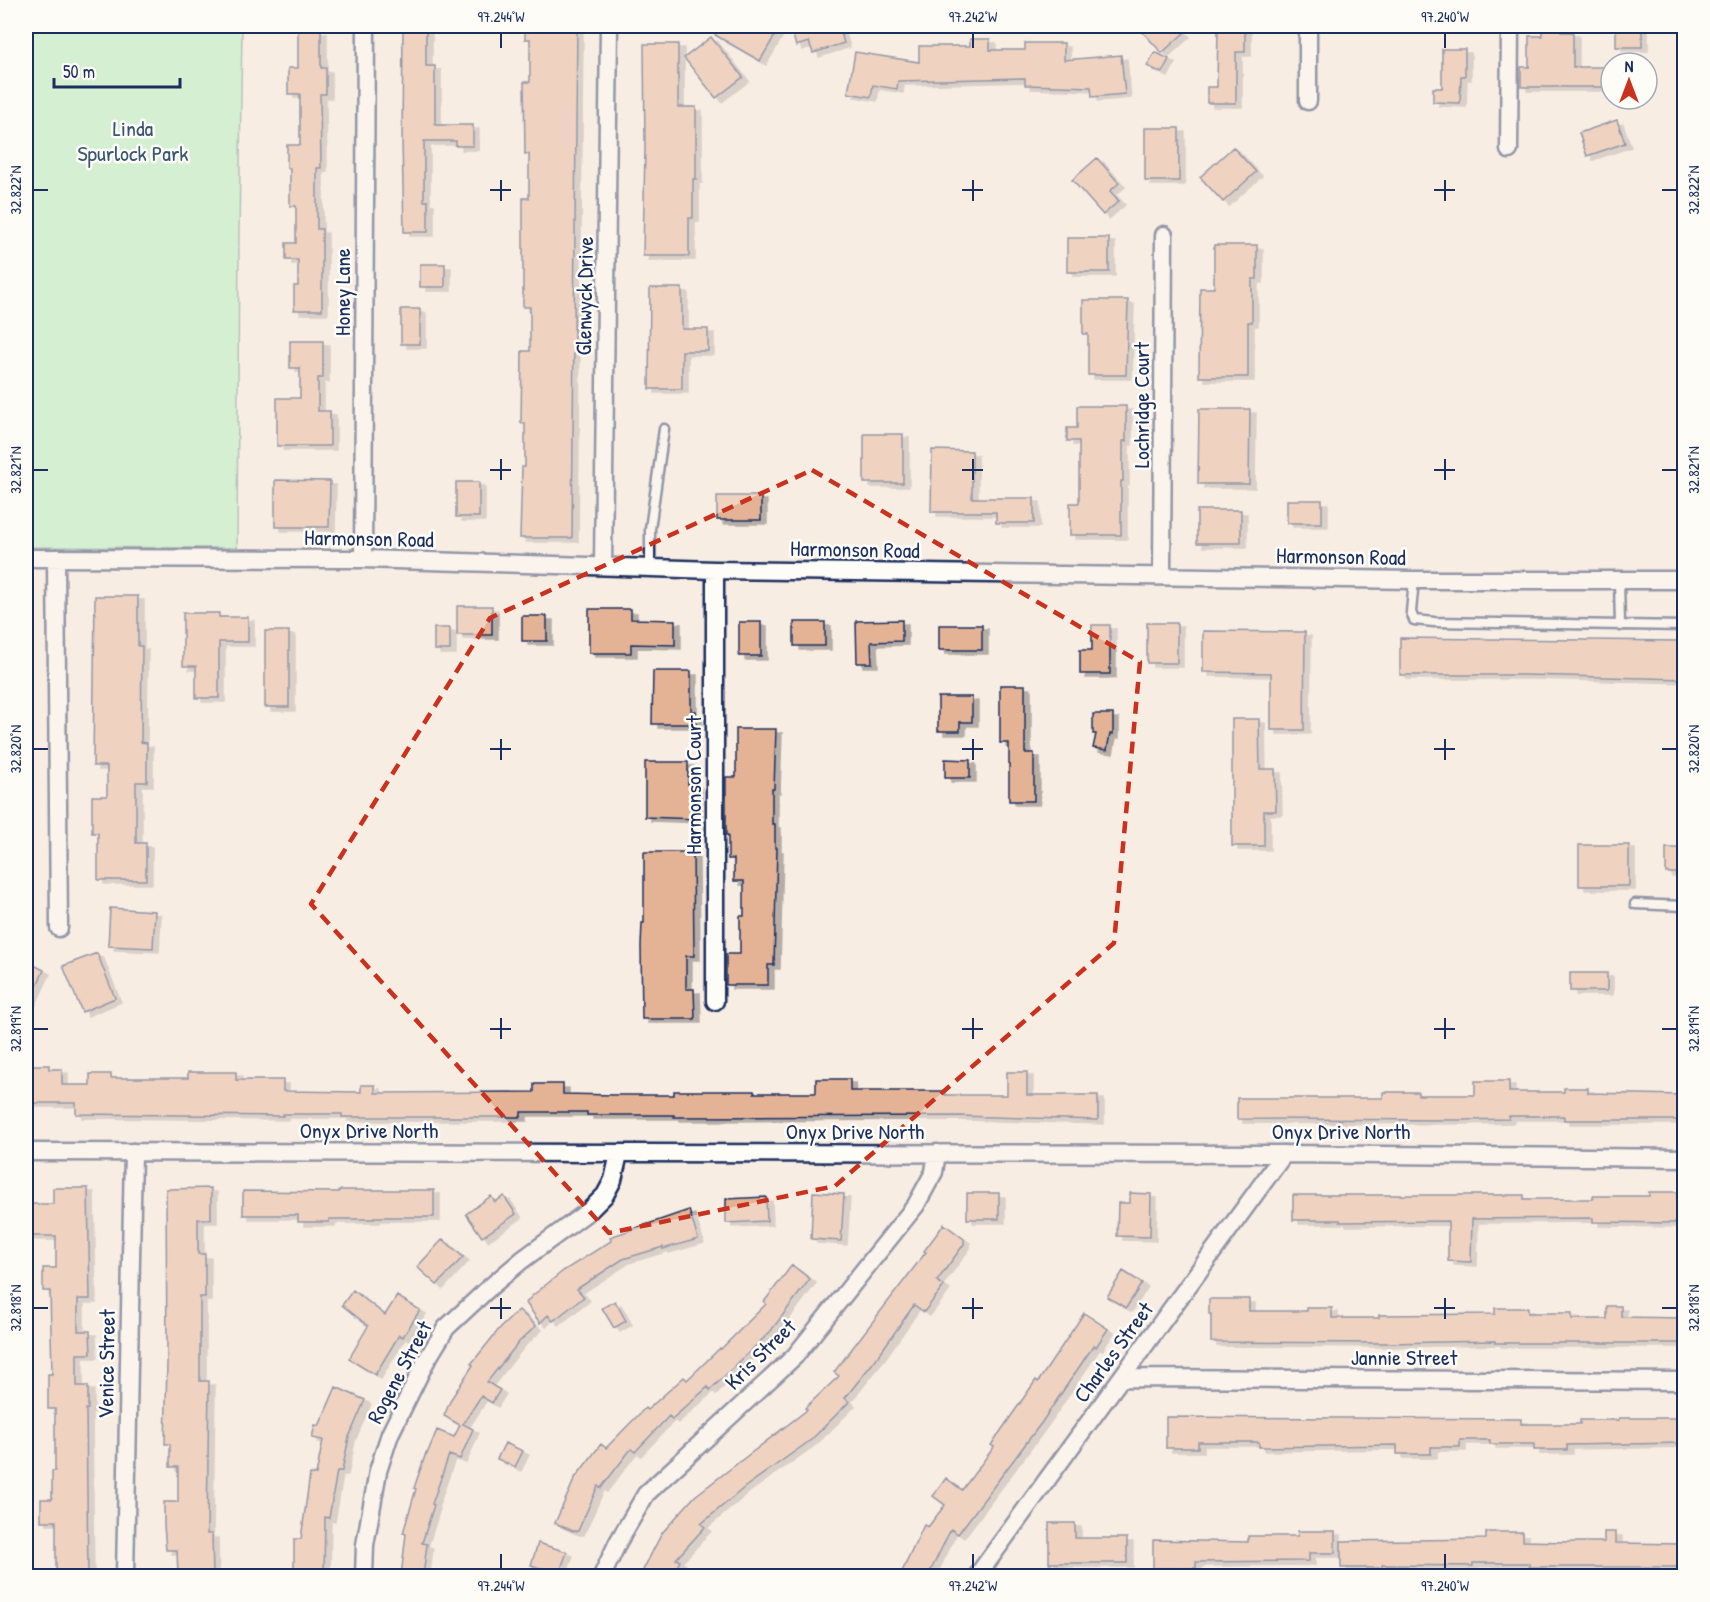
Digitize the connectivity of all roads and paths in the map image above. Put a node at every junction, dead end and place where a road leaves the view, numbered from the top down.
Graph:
1 (366, 26) edge
2 (609, 26) edge
3 (1308, 26) edge
4 (1510, 26) edge
5 (1308, 101) dead end
6 (1509, 150) dead end
7 (1164, 235) dead end
8 (664, 429) dead end
9 (26, 558) edge
10 (56, 558) junction
11 (363, 559) junction
12 (603, 566) junction
13 (650, 568) junction
14 (715, 570) junction
15 (1162, 576) junction
16 (1414, 579) junction
17 (1619, 580) junction
18 (1684, 580) edge
19 (1620, 626) junction
20 (1684, 626) edge
21 (1635, 904) dead end
22 (1684, 906) edge
23 (59, 928) dead end
24 (715, 1001) dead end
25 (26, 1152) edge
26 (134, 1152) junction
27 (937, 1153) junction
28 (619, 1154) junction
29 (1284, 1154) junction
30 (1684, 1158) edge
31 (1123, 1377) junction
32 (1684, 1381) edge
33 (124, 1576) edge
34 (364, 1576) edge
35 (602, 1576) edge
36 (977, 1576) edge

1 - 11 street, Honey Lane
2 - 12 street, Glenwyck Drive
3 - 5 street
4 - 6 street
7 - 15 street, Lochridge Court
8 - 13 lane
9 - 10 street, Harmonson Road
10 - 11 street, Harmonson Road
10 - 23 street
11 - 12 street, Harmonson Road
12 - 13 street, Harmonson Road
13 - 14 street, Harmonson Road
14 - 15 street, Harmonson Road
14 - 24 street, Harmonson Court
15 - 16 street, Harmonson Road
16 - 17 street, Harmonson Road
16 - 19 lane
17 - 18 street, Harmonson Road
17 - 19 lane
19 - 20 lane
21 - 22 lane
25 - 26 street, Onyx Drive North
26 - 28 street, Onyx Drive North
26 - 33 street, Venice Street
27 - 28 street, Onyx Drive North
27 - 29 street, Onyx Drive North
27 - 35 street, Kris Street
28 - 34 street, Rogene Street
29 - 30 street, Onyx Drive North
29 - 31 street, Charles Street
31 - 32 street, Jannie Street
31 - 36 street, Charles Street

